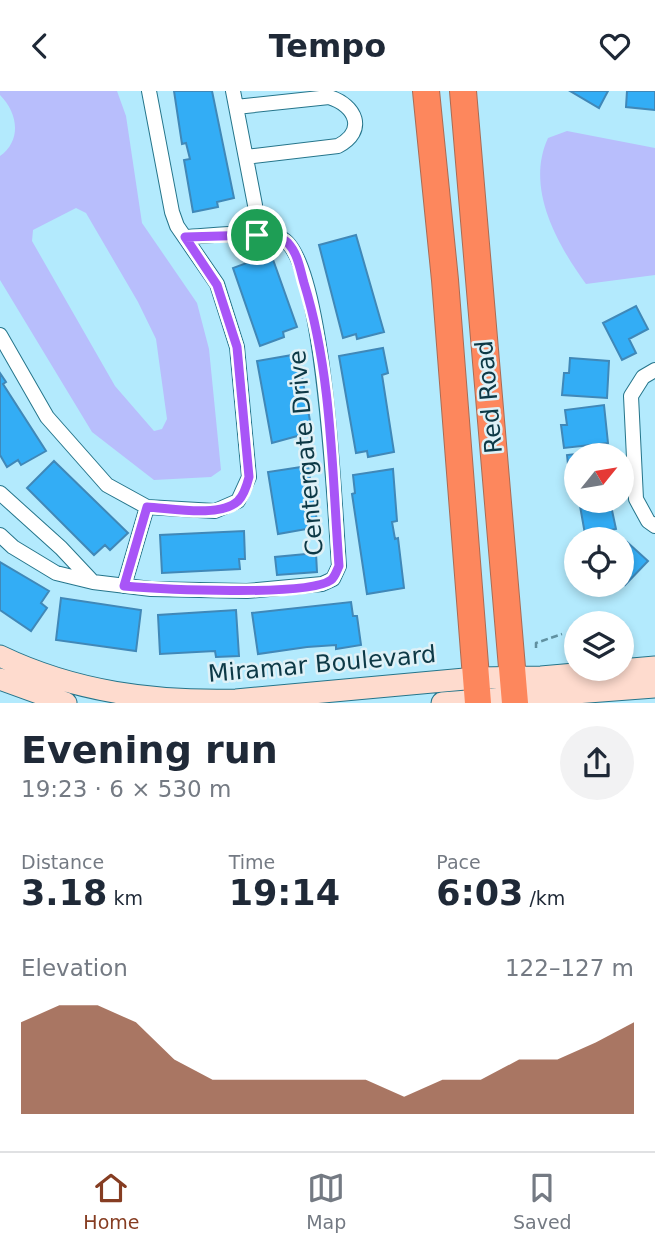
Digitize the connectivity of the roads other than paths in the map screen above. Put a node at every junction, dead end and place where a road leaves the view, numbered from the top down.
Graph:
1 (149, 91) edge
2 (233, 91) edge
3 (426, 91) edge
4 (463, 91) edge
5 (236, 107) junction
6 (246, 157) junction
7 (257, 235) junction
8 (185, 237) junction
9 (0, 335) edge
10 (649, 374) edge
11 (3, 501) edge
12 (147, 507) junction
13 (652, 523) edge
14 (0, 535) edge
15 (93, 582) junction
16 (124, 586) junction
17 (0, 656) edge
18 (655, 667) edge
19 (0, 679) edge
20 (655, 687) edge
21 (514, 692) edge
22 (477, 694) edge
23 (66, 703) edge
24 (442, 703) edge

1 - 8 street
2 - 5 street
3 - 22 highway, Red Road
4 - 21 highway, Red Road
5 - 6 street
5 - 6 street
6 - 7 street
7 - 8 street, Centergate Drive
7 - 16 street, Centergate Drive
8 - 12 street
9 - 12 street
10 - 13 street
11 - 15 street
12 - 16 street
14 - 15 street, Centergate Drive
15 - 16 street, Centergate Drive
17 - 22 street, Miramar Boulevard
18 - 21 street, Miramar Boulevard
19 - 23 street
20 - 21 street, Miramar Boulevard
21 - 22 street, Miramar Boulevard
22 - 24 street, Miramar Boulevard

